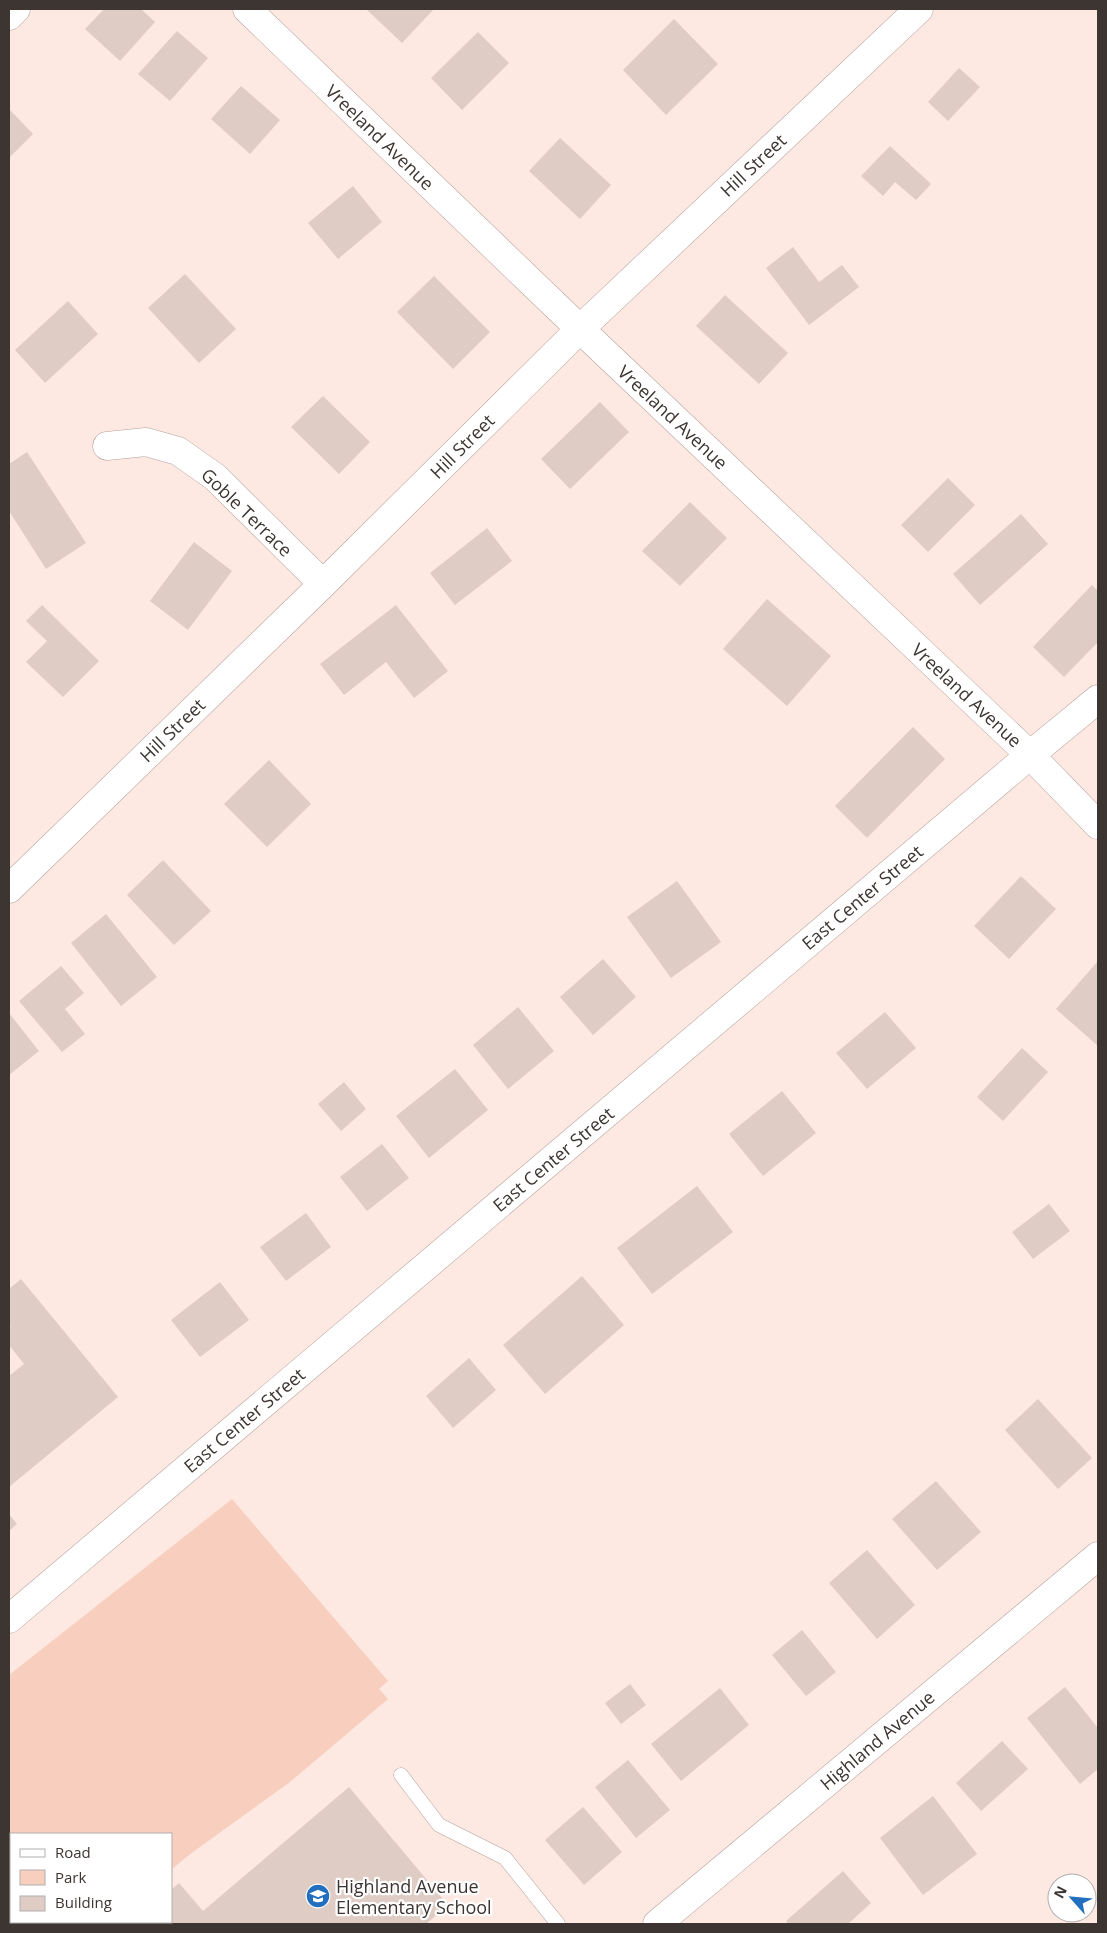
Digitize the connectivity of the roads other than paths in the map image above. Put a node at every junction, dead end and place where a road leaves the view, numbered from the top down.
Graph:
1 (16, 9) edge
2 (247, 9) edge
3 (919, 9) edge
4 (9, 16) edge
5 (580, 329) junction
6 (107, 446) dead end
7 (322, 584) junction
8 (1098, 699) edge
9 (1030, 755) junction
10 (1098, 825) edge
11 (9, 889) edge
12 (1098, 1556) edge
13 (9, 1619) edge
14 (401, 1774) dead end
15 (558, 1924) edge
16 (657, 1924) edge

1 - 4 street
2 - 5 street, Vreeland Avenue
3 - 5 street, Hill Street
5 - 7 street, Hill Street
5 - 9 street, Vreeland Avenue
6 - 7 street, Goble Terrace
7 - 11 street, Hill Street
8 - 9 street, East Center Street
9 - 10 street, Vreeland Avenue
9 - 13 street, East Center Street
12 - 16 street, Highland Avenue
14 - 15 lane

